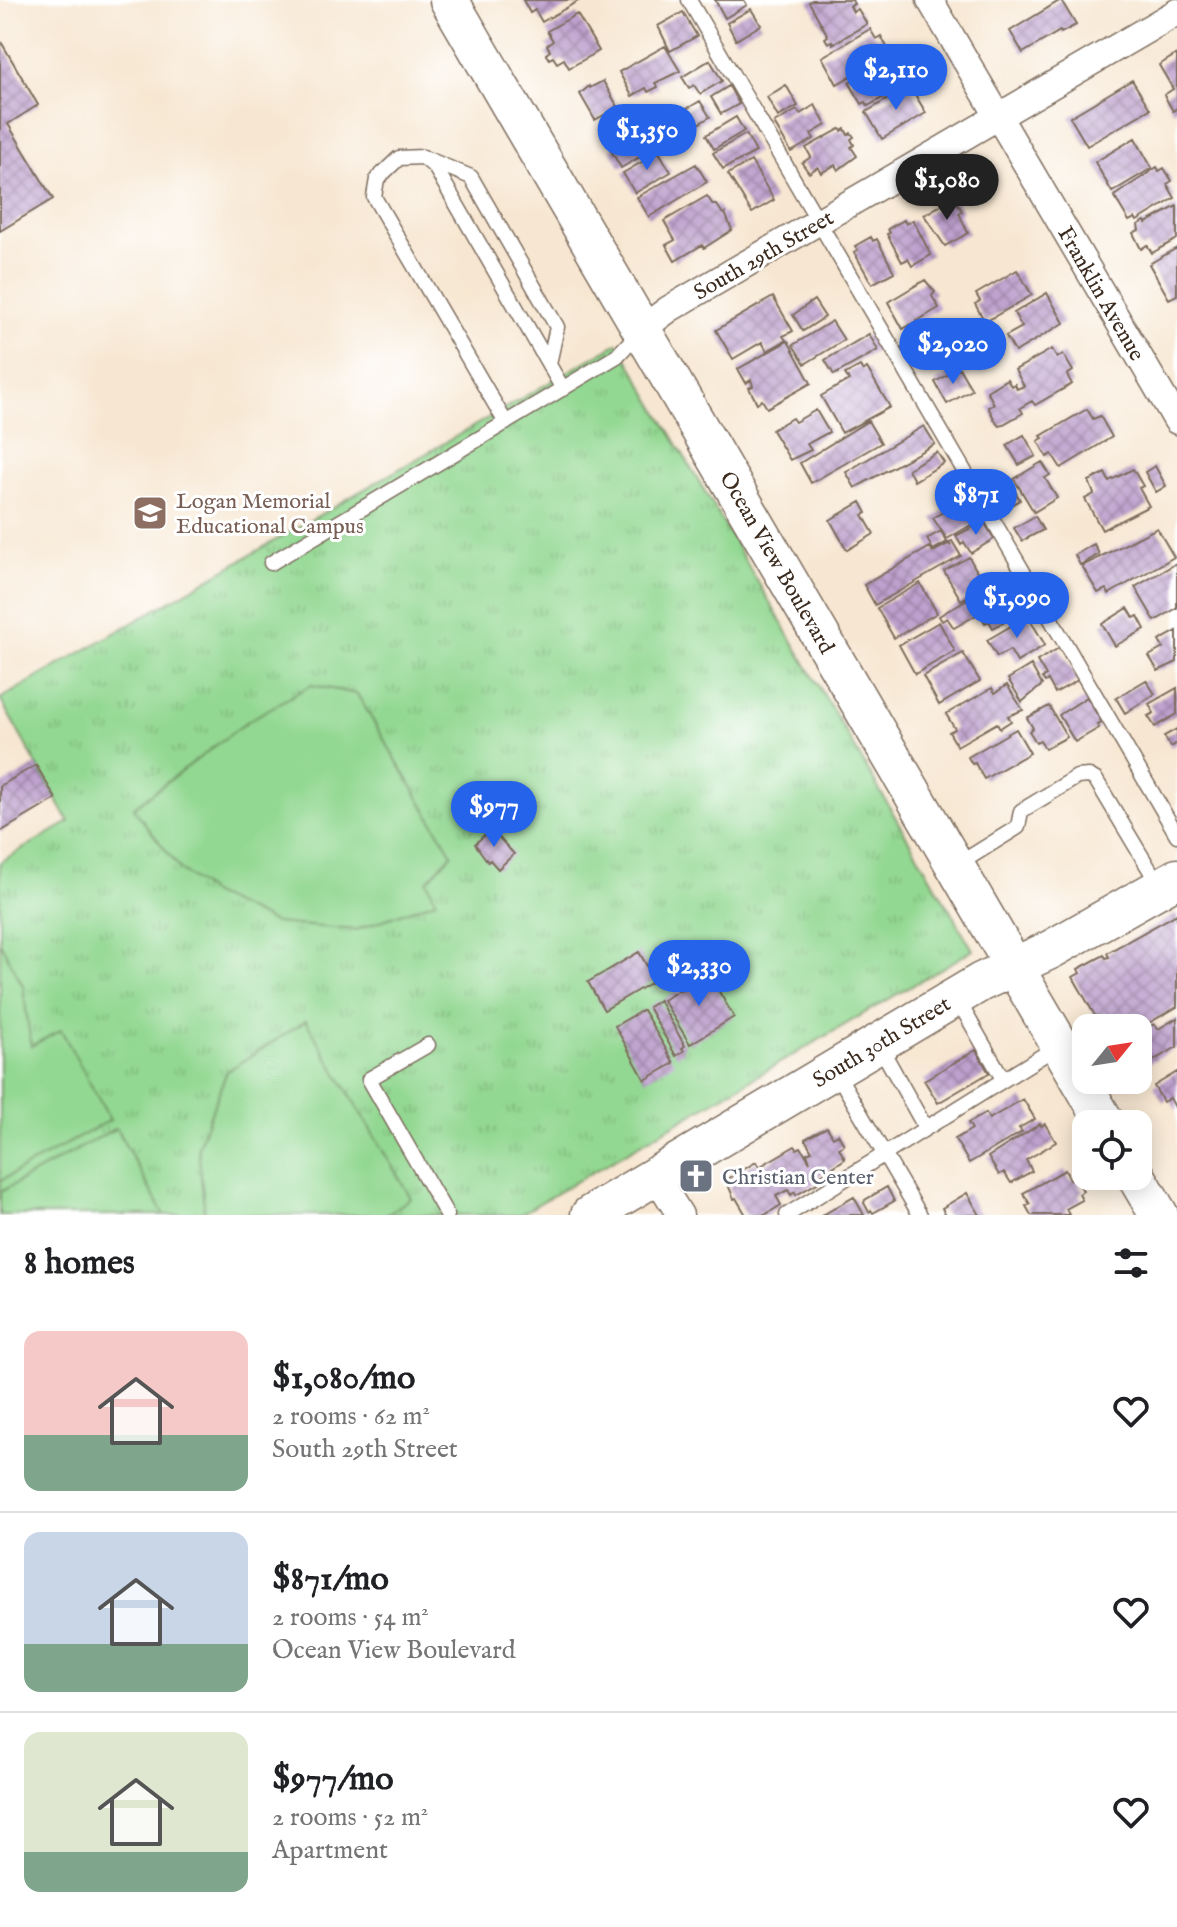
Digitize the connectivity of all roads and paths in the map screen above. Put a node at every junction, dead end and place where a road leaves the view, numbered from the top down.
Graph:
1 (449, 0) edge
2 (689, 0) edge
3 (930, 0) edge
4 (1173, 0) edge
5 (1177, 9) edge
6 (998, 116) junction
7 (423, 157) junction
8 (818, 222) junction
9 (642, 329) junction
10 (549, 364) junction
11 (563, 389) junction
12 (1177, 421) edge
13 (506, 423) junction
14 (271, 563) dead end
15 (1177, 835) edge
16 (955, 865) junction
17 (1169, 883) edge
18 (1014, 967) junction
19 (955, 997) junction
20 (878, 1043) junction
21 (428, 1045) dead end
22 (1060, 1045) junction
23 (834, 1069) junction
24 (1003, 1079) junction
25 (1098, 1110) edge
26 (925, 1127) junction
27 (884, 1153) junction
28 (656, 1176) junction
29 (1144, 1190) edge
30 (447, 1215) edge
31 (590, 1215) edge
32 (680, 1215) edge
33 (787, 1215) edge
34 (920, 1215) edge
35 (1159, 1215) edge

1 - 9 main road, Ocean View Boulevard
2 - 8 lane
3 - 6 street, Franklin Avenue
4 - 5 lane
5 - 6 street, South 29th Street
6 - 8 street, South 29th Street
6 - 12 street, Franklin Avenue
7 - 10 lane
7 - 10 lane
7 - 13 lane
8 - 9 street, South 29th Street
8 - 15 lane
9 - 11 lane
9 - 16 main road, Ocean View Boulevard
10 - 11 lane
11 - 13 lane
13 - 14 lane
16 - 17 lane
16 - 18 main road, Ocean View Boulevard
17 - 18 main road, South 30th Street
18 - 19 main road, South 30th Street
18 - 22 main road, Ocean View Boulevard
19 - 20 main road, South 30th Street
19 - 24 lane
20 - 23 main road, South 30th Street
20 - 26 lane
21 - 30 lane
22 - 24 lane
22 - 25 main road, Ocean View Boulevard
23 - 27 lane
23 - 28 main road, South 30th Street
24 - 26 lane
26 - 27 lane
27 - 33 lane
27 - 34 lane
28 - 31 main road, South 30th Street
28 - 32 street
29 - 35 main road

